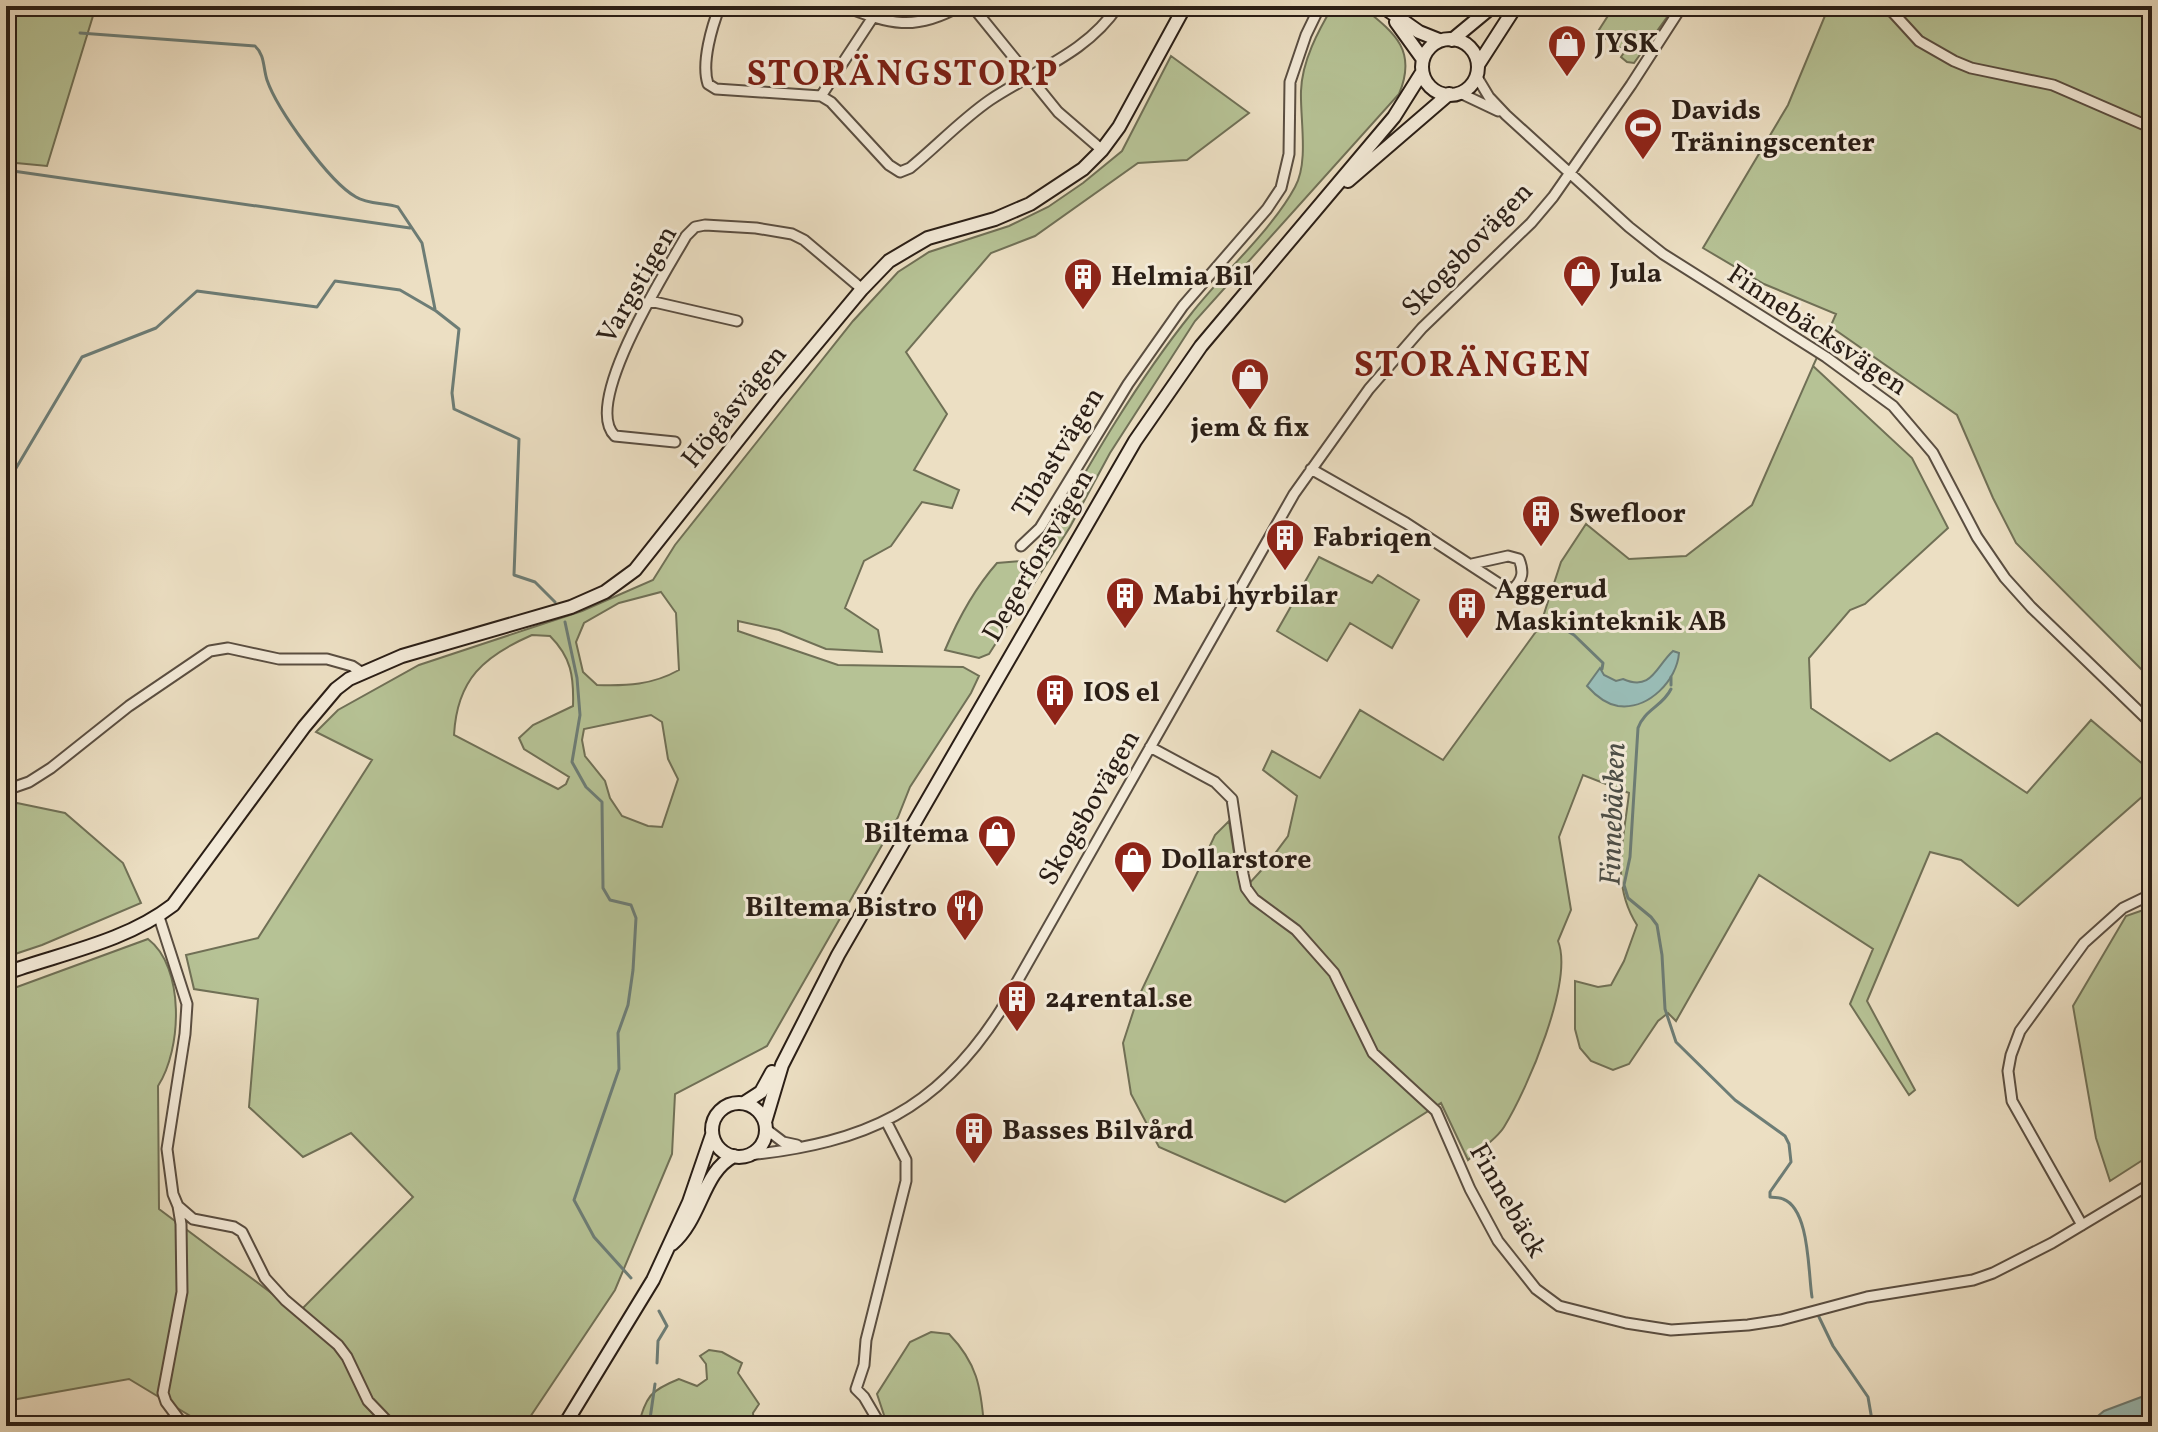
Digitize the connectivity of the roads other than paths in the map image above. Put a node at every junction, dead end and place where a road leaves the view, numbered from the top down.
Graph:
1 (720, 6) edge
2 (843, 6) edge
3 (960, 6) edge
4 (972, 6) edge
5 (1118, 6) edge
6 (1185, 6) edge
7 (1320, 6) edge
8 (1493, 6) edge
9 (1516, 6) edge
10 (1682, 6) edge
11 (1887, 6) edge
12 (1383, 7) edge
13 (873, 17) junction
14 (1446, 40) junction
15 (1422, 58) junction
16 (1478, 71) junction
17 (1421, 74) junction
18 (1029, 78) junction
19 (1455, 94) junction
20 (821, 96) junction
21 (1511, 119) junction
22 (2152, 128) edge
23 (1102, 150) junction
24 (1569, 173) junction
25 (1319, 207) junction
26 (862, 289) junction
27 (650, 301) junction
28 (737, 321) dead end
29 (675, 442) dead end
30 (1311, 469) junction
31 (1021, 546) dead end
32 (1472, 564) junction
33 (361, 672) junction
34 (2152, 724) edge
35 (1150, 747) junction
36 (6, 790) edge
37 (2152, 894) edge
38 (159, 917) junction
39 (838, 955) junction
40 (6, 973) edge
41 (744, 1103) junction
42 (886, 1121) junction
43 (766, 1126) junction
44 (712, 1135) junction
45 (808, 1145) junction
46 (750, 1155) junction
47 (734, 1156) junction
48 (2152, 1183) edge
49 (178, 1206) junction
50 (2082, 1225) junction
51 (670, 1246) junction
52 (184, 1426) edge
53 (392, 1426) edge
54 (564, 1426) edge
55 (881, 1426) edge

1 - 20 street
2 - 13 street
3 - 13 street
4 - 18 street
5 - 18 street
6 - 23 main road, Högåsvägen
7 - 31 street, Tibastvägen
8 - 14 main road
9 - 16 main road
10 - 24 street, Skogsbovägen
11 - 22 street
12 - 14 main road
12 - 15 main road
13 - 20 street
14 - 15 main road
14 - 16 main road
15 - 17 main road
16 - 19 main road
16 - 21 street, Finnebäcksvägen
17 - 19 main road
17 - 25 main road, Degerforsvägen
18 - 20 street
18 - 23 street
19 - 21 street, Finnebäcksvägen
19 - 25 main road, Degerforsvägen
21 - 24 street, Finnebäcksvägen
23 - 26 main road, Högåsvägen
24 - 30 street, Skogsbovägen
24 - 34 street, Finnebäcksvägen
25 - 39 main road, Degerforsvägen
26 - 27 street, Vargstigen
26 - 33 main road, Högåsvägen
27 - 28 street
27 - 29 street, Vargstigen
30 - 32 street
30 - 35 street, Skogsbovägen
32 - 32 street
33 - 36 street
33 - 38 main road, Högåsvägen
35 - 42 street, Skogsbovägen
35 - 50 street, Finnebäck
37 - 50 street
38 - 40 main road
38 - 49 street
39 - 41 main road, Degerforsvägen
39 - 43 main road, Degerforsvägen
41 - 43 main road
41 - 44 main road
42 - 45 street, Skogsbovägen
42 - 55 street
43 - 45 street
43 - 46 main road
44 - 47 main road
44 - 51 main road
45 - 46 street, Skogsbovägen
46 - 47 main road
47 - 51 main road
48 - 50 street, Finnebäck
49 - 52 street
49 - 53 street
51 - 54 main road

